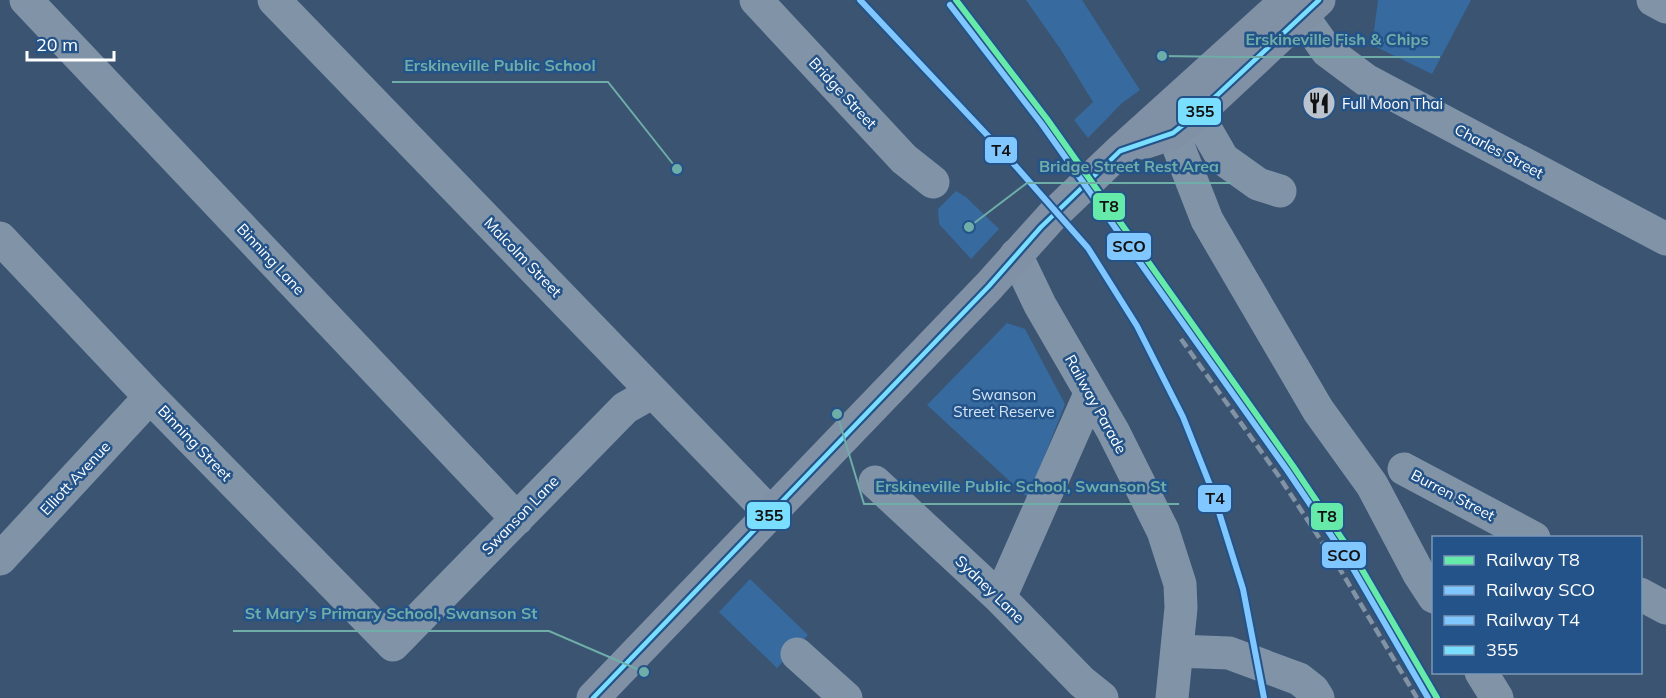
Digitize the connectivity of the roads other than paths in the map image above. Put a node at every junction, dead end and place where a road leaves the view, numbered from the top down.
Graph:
1 (26, 0) edge
2 (274, 0) edge
3 (756, 0) edge
4 (1653, 0) edge
5 (1300, 4) edge
6 (1666, 7) edge
7 (1185, 124) junction
8 (1120, 151) junction
9 (933, 182) dead end
10 (1280, 191) dead end
11 (0, 238) edge
12 (1666, 239) edge
13 (1016, 255) junction
14 (653, 392) junction
15 (1090, 394) junction
16 (150, 397) junction
17 (1404, 469) dead end
18 (875, 482) dead end
19 (771, 514) junction
20 (516, 519) junction
21 (1532, 536) edge
22 (0, 559) edge
23 (1432, 594) edge
24 (1642, 595) edge
25 (1000, 598) junction
26 (1666, 608) edge
27 (393, 645) joint
28 (1177, 651) junction
29 (797, 654) dead end
30 (1482, 674) edge
31 (593, 698) edge
32 (846, 698) edge
33 (1102, 698) edge
34 (1172, 698) edge
35 (1318, 698) edge
36 (1497, 698) edge

1 - 20 street, Binning Lane
2 - 14 street, Malcolm Street
3 - 9 street, Bridge Street
4 - 6 street
5 - 7 main road
5 - 8 main road
5 - 12 street, Charles Street
7 - 8 main road
7 - 10 street
7 - 23 street
8 - 13 main road
11 - 16 street, Binning Street
13 - 15 street, Railway Parade
13 - 19 main road
14 - 19 street, Malcolm Street
14 - 20 street, Swanson Lane
15 - 25 street
15 - 28 street, Railway Parade
16 - 22 street, Elliott Avenue
16 - 27 street, Binning Street
17 - 21 street, Burren Street
18 - 25 street, Sydney Lane
19 - 31 main road
20 - 27 street, Swanson Lane
24 - 26 street
25 - 33 street, Sydney Lane
28 - 34 street, Railway Parade
28 - 35 street
29 - 32 street
30 - 36 street

